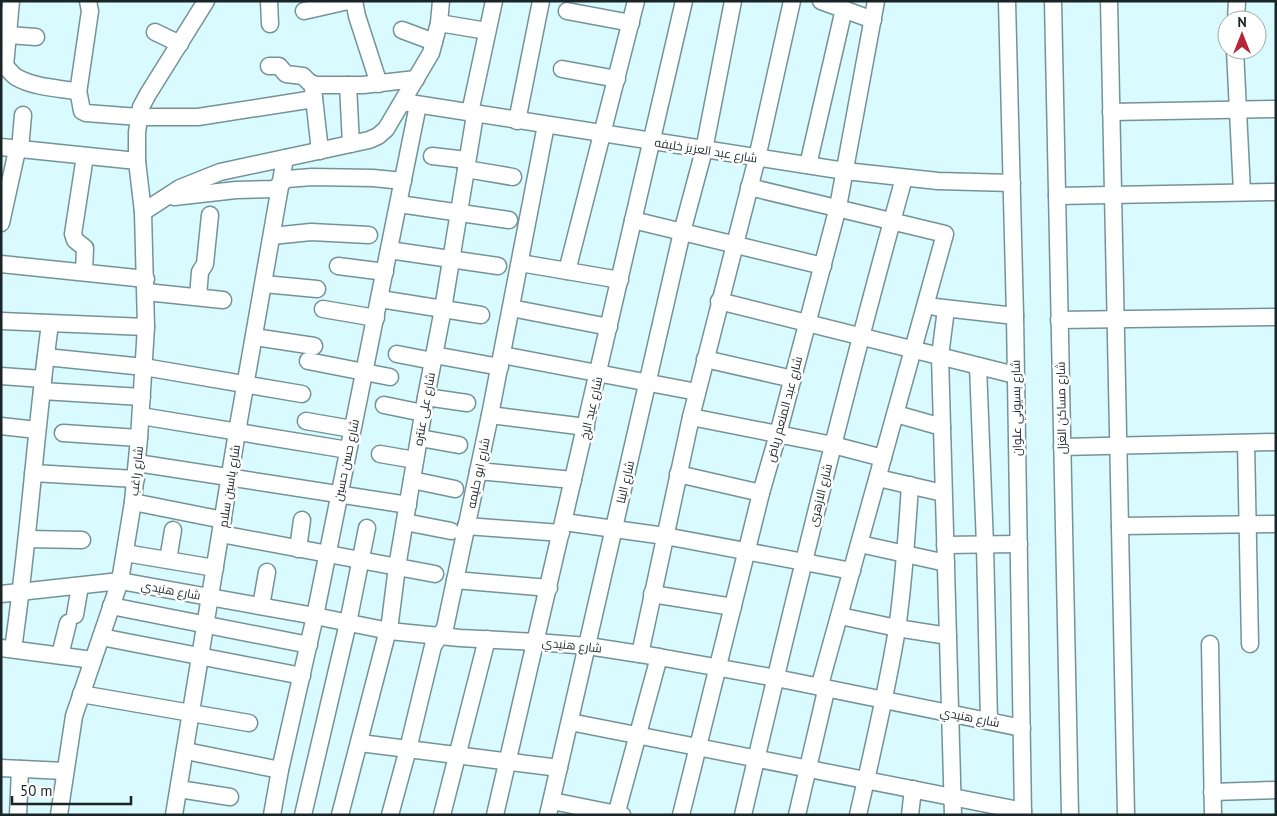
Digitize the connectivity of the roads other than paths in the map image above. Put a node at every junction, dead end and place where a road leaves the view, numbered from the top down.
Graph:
1 (11, 1) edge
2 (88, 1) edge
3 (206, 1) edge
4 (269, 1) edge
5 (348, 1) edge
6 (354, 1) edge
7 (441, 1) edge
8 (494, 1) edge
9 (541, 1) edge
10 (636, 1) edge
11 (684, 1) edge
12 (733, 1) edge
13 (792, 1) edge
14 (821, 1) edge
15 (876, 1) edge
16 (1007, 1) edge
17 (1053, 1) edge
18 (1109, 1) edge
19 (844, 9) junction
20 (304, 11) dead end
21 (567, 11) dead end
22 (873, 20) junction
23 (438, 23) junction
24 (631, 23) junction
25 (270, 24) dead end
26 (402, 30) dead end
27 (155, 32) dead end
28 (487, 32) junction
29 (8, 35) junction
30 (36, 37) dead end
31 (434, 42) junction
32 (180, 44) junction
33 (1236, 60) edge
34 (3, 65) edge
35 (268, 66) dead end
36 (562, 68) dead end
37 (617, 78) junction
38 (416, 79) junction
39 (379, 84) junction
40 (348, 85) junction
41 (313, 92) junction
42 (78, 93) junction
43 (410, 103) junction
44 (1276, 109) edge
45 (1238, 110) junction
46 (1111, 112) junction
47 (472, 114) junction
48 (23, 115) dead end
49 (138, 117) junction
50 (517, 121) junction
51 (546, 125) junction
52 (603, 134) junction
53 (651, 142) junction
54 (351, 144) junction
55 (1, 147) edge
56 (20, 149) junction
57 (320, 150) junction
58 (704, 150) junction
59 (85, 156) junction
60 (432, 156) dead end
61 (285, 158) junction
62 (757, 158) junction
63 (137, 161) junction
64 (467, 165) junction
65 (808, 165) junction
66 (845, 171) junction
67 (513, 177) dead end
68 (904, 178) junction
69 (403, 181) junction
70 (1012, 183) junction
71 (280, 185) junction
72 (749, 187) junction
73 (1242, 192) junction
74 (1276, 192) edge
75 (1113, 195) junction
76 (1057, 196) junction
77 (164, 198) junction
78 (398, 204) junction
79 (838, 207) junction
80 (143, 212) junction
81 (459, 213) junction
82 (210, 215) dead end
83 (509, 220) dead end
84 (633, 220) junction
85 (892, 220) junction
86 (1, 222) edge
87 (682, 232) junction
88 (272, 236) junction
89 (369, 236) dead end
90 (734, 244) junction
91 (390, 250) junction
92 (451, 259) junction
93 (520, 263) junction
94 (1, 264) edge
95 (338, 266) dead end
96 (498, 266) dead end
97 (823, 266) junction
98 (567, 271) junction
99 (84, 272) junction
100 (385, 272) junction
101 (620, 280) junction
102 (264, 284) junction
103 (146, 286) junction
104 (317, 289) dead end
105 (198, 298) junction
106 (380, 298) junction
107 (223, 300) dead end
108 (719, 301) junction
109 (925, 306) junction
110 (511, 308) junction
111 (946, 308) junction
112 (323, 309) dead end
113 (443, 309) junction
114 (481, 315) dead end
115 (1015, 316) junction
116 (1276, 317) edge
117 (376, 318) junction
118 (1059, 320) junction
119 (1116, 320) junction
120 (1, 321) edge
121 (808, 323) junction
122 (50, 324) junction
123 (146, 327) junction
124 (609, 328) junction
125 (860, 336) junction
126 (254, 337) junction
127 (914, 349) junction
128 (397, 354) dead end
129 (940, 356) junction
130 (46, 357) junction
131 (433, 358) junction
132 (705, 359) junction
133 (501, 361) junction
134 (978, 366) junction
135 (144, 367) junction
136 (364, 372) junction
137 (599, 374) junction
138 (1015, 375) junction
139 (1, 376) edge
140 (390, 377) dead end
141 (792, 379) junction
142 (648, 383) junction
143 (246, 384) junction
144 (42, 385) junction
145 (697, 392) junction
146 (302, 394) dead end
147 (142, 397) junction
148 (467, 403) dead end
149 (384, 405) dead end
150 (424, 405) junction
151 (896, 414) junction
152 (490, 415) junction
153 (141, 416) junction
154 (691, 416) junction
155 (306, 421) dead end
156 (1, 426) edge
157 (586, 427) junction
158 (942, 427) junction
159 (352, 429) junction
160 (38, 430) junction
161 (237, 432) junction
162 (62, 433) dead end
163 (778, 434) junction
164 (139, 438) junction
165 (420, 438) junction
166 (1276, 442) edge
167 (1246, 443) junction
168 (459, 445) dead end
169 (833, 445) junction
170 (1062, 446) junction
171 (1118, 446) junction
172 (348, 450) junction
173 (380, 454) dead end
174 (884, 458) junction
175 (416, 460) junction
176 (136, 471) junction
177 (478, 472) junction
178 (33, 473) junction
179 (678, 474) junction
180 (230, 477) junction
181 (878, 478) junction
182 (412, 480) junction
183 (573, 480) junction
184 (910, 485) junction
185 (455, 489) dead end
186 (761, 493) junction
187 (943, 493) junction
188 (339, 494) junction
189 (133, 502) junction
190 (408, 505) junction
191 (302, 520) dead end
192 (405, 522) junction
193 (1248, 524) junction
194 (1276, 524) edge
195 (1120, 526) junction
196 (222, 527) junction
197 (367, 528) dead end
198 (458, 528) junction
199 (562, 528) junction
200 (614, 529) junction
201 (173, 530) dead end
202 (665, 536) junction
203 (27, 538) junction
204 (82, 540) dead end
205 (860, 544) junction
206 (1019, 544) junction
207 (945, 545) junction
208 (984, 545) junction
209 (298, 548) junction
210 (746, 551) junction
211 (125, 553) junction
212 (327, 554) junction
213 (906, 554) junction
214 (168, 560) junction
215 (361, 560) junction
216 (803, 562) junction
217 (946, 563) junction
218 (397, 567) junction
219 (215, 568) junction
220 (852, 571) junction
221 (267, 572) dead end
222 (435, 574) dead end
223 (456, 580) junction
224 (120, 581) junction
225 (80, 586) junction
226 (549, 588) junction
227 (22, 591) junction
228 (1, 594) edge
229 (652, 594) junction
230 (211, 597) junction
231 (111, 606) junction
232 (261, 606) junction
233 (733, 607) junction
234 (315, 616) junction
235 (840, 616) junction
236 (348, 623) junction
237 (206, 625) junction
238 (897, 628) junction
239 (388, 631) junction
240 (101, 636) junction
241 (439, 636) junction
242 (948, 636) junction
243 (487, 640) junction
244 (536, 642) junction
245 (1210, 644) dead end
246 (1250, 644) dead end
247 (309, 646) junction
248 (588, 646) junction
249 (7, 648) edge
250 (640, 654) junction
251 (60, 656) junction
252 (201, 656) junction
253 (659, 656) junction
254 (93, 660) junction
255 (718, 667) junction
256 (302, 676) junction
257 (776, 678) junction
258 (824, 688) junction
259 (81, 694) junction
260 (884, 700) junction
261 (192, 713) junction
262 (951, 713) junction
263 (989, 721) junction
264 (570, 722) junction
265 (249, 723) dead end
266 (1022, 728) junction
267 (638, 735) junction
268 (360, 743) junction
269 (698, 746) junction
270 (408, 749) junction
271 (186, 751) junction
272 (457, 755) junction
273 (756, 758) junction
274 (508, 762) junction
275 (1, 768) edge
276 (560, 768) junction
277 (807, 768) junction
278 (20, 769) junction
279 (280, 770) junction
280 (65, 771) junction
281 (866, 780) junction
282 (180, 789) junction
283 (913, 789) junction
284 (1276, 790) edge
285 (1212, 792) junction
286 (230, 797) dead end
287 (953, 797) junction
288 (550, 808) edge
289 (1023, 813) edge
290 (618, 814) edge
291 (18, 815) edge
292 (58, 815) edge
293 (174, 815) edge
294 (272, 815) edge
295 (303, 815) edge
296 (340, 815) edge
297 (390, 815) edge
298 (442, 815) edge
299 (496, 815) edge
300 (681, 815) edge
301 (743, 815) edge
302 (796, 815) edge
303 (858, 815) edge
304 (910, 815) edge
305 (953, 815) edge
306 (1070, 815) edge
307 (1126, 815) edge
308 (1213, 815) edge

1 - 29 street
2 - 42 street
3 - 32 street
4 - 25 street
5 - 20 street
6 - 39 street
7 - 23 street
8 - 28 street, شارع على عنتره
9 - 50 street
10 - 24 street
11 - 53 street, شارع عيد الرخ
12 - 58 street, شارع البنا
13 - 62 street
14 - 19 street
15 - 22 street, شارع عبد المنعم رياض
16 - 70 street, شارع بسيوني علوان
17 - 76 street, شارع مساكن الغزل
18 - 46 street
19 - 22 street
19 - 65 street
21 - 24 street
22 - 66 street, شارع عبد المنعم رياض
23 - 28 street
23 - 31 street
24 - 37 street
26 - 31 street
27 - 32 street
28 - 47 street, شارع على عنتره
29 - 30 street
29 - 34 street
31 - 38 street
32 - 49 street
33 - 45 street
34 - 42 street
35 - 41 street
36 - 37 street
37 - 52 street
38 - 39 street
38 - 43 street
39 - 40 street
40 - 41 street
40 - 54 street
41 - 49 street
41 - 57 street
42 - 49 street
43 - 47 street, شارع عبد العزيز خليفه
43 - 54 street
43 - 69 street, شارع حسن حسين
44 - 45 street
45 - 46 street
45 - 73 street
46 - 75 street
47 - 50 street, شارع عبد العزيز خليفه
47 - 64 street, شارع على عنتره
48 - 56 street
49 - 63 street, شارع راغب
50 - 51 street, شارع عبد العزيز خليفه
51 - 52 street, شارع عبد العزيز خليفه
51 - 93 street, شارع ابو حليمه
52 - 53 street, شارع عبد العزيز خليفه
52 - 98 street
53 - 58 street, شارع عبد العزيز خليفه
53 - 84 street, شارع عيد الرخ
54 - 57 street
55 - 56 street
56 - 59 street
56 - 86 street
57 - 61 street
58 - 62 street, شارع عبد العزيز خليفه
58 - 87 street, شارع البنا
59 - 63 street
59 - 99 street
60 - 64 street
61 - 71 street, شارع ياسين سلام
61 - 77 street
62 - 65 street, شارع عبد العزيز خليفه
62 - 72 street
63 - 80 street, شارع راغب
64 - 67 street
64 - 81 street, شارع على عنتره
65 - 66 street, شارع عبد العزيز خليفه
66 - 68 street, شارع عبد العزيز خليفه
66 - 79 street, شارع عبد المنعم رياض
68 - 70 street, شارع عبد العزيز خليفه
68 - 85 street, شارع الازهرى
69 - 71 street
69 - 78 street, شارع حسن حسين
70 - 115 street, شارع بسيوني علوان
71 - 77 street
71 - 88 street, شارع ياسين سلام
72 - 79 street
72 - 90 street
73 - 74 street
73 - 75 street
75 - 76 street
75 - 119 street
76 - 118 street, شارع مساكن الغزل
77 - 80 street
78 - 81 street
78 - 91 street, شارع حسن حسين
79 - 85 street
79 - 97 street, شارع عبد المنعم رياض
80 - 103 street, شارع راغب
81 - 83 street
81 - 92 street, شارع على عنتره
82 - 105 street
84 - 87 street
84 - 101 street, شارع عيد الرخ
85 - 109 street
85 - 125 street, شارع الازهرى
87 - 90 street
87 - 142 street, شارع البنا
88 - 89 street
88 - 102 street, شارع ياسين سلام
90 - 97 street
90 - 108 street
91 - 92 street
91 - 100 street, شارع حسن حسين
92 - 96 street
92 - 113 street, شارع على عنتره
93 - 98 street
93 - 110 street, شارع ابو حليمه
94 - 99 street
95 - 100 street
97 - 121 street, شارع عبد المنعم رياض
98 - 101 street
99 - 103 street
100 - 106 street, شارع حسن حسين
101 - 124 street, شارع عيد الرخ
102 - 104 street
102 - 126 street, شارع ياسين سلام
103 - 105 street
103 - 123 street, شارع راغب
105 - 107 street
106 - 113 street
106 - 117 street, شارع حسن حسين
108 - 121 street
108 - 132 street
109 - 111 street
109 - 127 street
110 - 124 street
110 - 133 street, شارع ابو حليمه
111 - 115 street
111 - 129 street
112 - 117 street
113 - 114 street
113 - 131 street, شارع على عنتره
115 - 138 street, شارع بسيوني علوان
116 - 119 street
117 - 136 street, شارع حسن حسين
118 - 119 street
118 - 170 street, شارع مساكن الغزل
119 - 171 street
120 - 122 street
121 - 125 street
121 - 141 street, شارع عبد المنعم رياض
122 - 123 street
122 - 130 street
123 - 135 street, شارع راغب
124 - 137 street, شارع عيد الرخ
125 - 127 street
125 - 169 street, شارع الازهرى
126 - 136 street
126 - 143 street, شارع ياسين سلام
127 - 129 street
127 - 151 street
128 - 131 street
129 - 134 street
129 - 158 street
130 - 135 street
130 - 144 street
131 - 133 street
131 - 150 street, شارع على عنتره
132 - 141 street
132 - 145 street
133 - 137 street
133 - 152 street, شارع ابو حليمه
134 - 138 street
134 - 208 street
135 - 143 street
135 - 147 street, شارع راغب
136 - 140 street
136 - 159 street, شارع حسن حسين
137 - 142 street
137 - 157 street, شارع عيد الرخ
138 - 206 street, شارع بسيوني علوان
139 - 144 street
141 - 163 street, شارع عبد المنعم رياض
142 - 145 street
142 - 200 street, شارع البنا
143 - 146 street
143 - 161 street, شارع ياسين سلام
144 - 147 street
144 - 160 street
145 - 154 street
147 - 153 street, شارع راغب
148 - 150 street
149 - 150 street
150 - 165 street, شارع على عنتره
151 - 158 street
151 - 174 street
152 - 157 street
152 - 177 street, شارع ابو حليمه
153 - 161 street
153 - 164 street, شارع راغب
154 - 163 street
154 - 179 street
155 - 159 street
156 - 160 street
157 - 183 street, شارع عيد الرخ
158 - 187 street
159 - 172 street, شارع حسن حسين
160 - 178 street
161 - 172 street
161 - 180 street, شارع ياسين سلام
162 - 164 street
163 - 169 street
163 - 186 street, شارع عبد المنعم رياض
164 - 176 street, شارع راغب
165 - 168 street
165 - 175 street, شارع على عنتره
166 - 167 street
167 - 171 street
167 - 193 street
169 - 174 street
169 - 216 street, شارع الازهرى
170 - 171 street
170 - 306 street, شارع مساكن الغزل
171 - 195 street
172 - 188 street, شارع حسن حسين
173 - 175 street
174 - 181 street
175 - 182 street, شارع على عنتره
176 - 178 street
176 - 180 street
176 - 189 street, شارع راغب
177 - 183 street
177 - 198 street, شارع ابو حليمه
178 - 203 street
179 - 186 street
179 - 202 street
180 - 188 street
180 - 196 street, شارع ياسين سلام
181 - 184 street
181 - 205 street
182 - 185 street
182 - 190 street, شارع على عنتره
183 - 199 street, شارع عيد الرخ
184 - 187 street
184 - 213 street
186 - 210 street, شارع عبد المنعم رياض
187 - 207 street
188 - 190 street
188 - 212 street, شارع حسن حسين
189 - 196 street
189 - 211 street, شارع راغب
190 - 192 street, شارع على عنتره
191 - 209 street
192 - 198 street
192 - 218 street, شارع على عنتره
193 - 194 street
193 - 195 street
193 - 246 street
195 - 307 street
196 - 209 street
196 - 219 street, شارع ياسين سلام
197 - 215 street
198 - 199 street
198 - 223 street, شارع ابو حليمه
199 - 200 street
199 - 226 street, شارع عيد الرخ
200 - 202 street
200 - 248 street, شارع البنا
201 - 214 street
202 - 210 street
202 - 229 street
203 - 204 street
203 - 227 street
205 - 213 street
205 - 220 street
206 - 208 street
206 - 266 street, شارع بسيوني علوان
207 - 208 street
207 - 217 street
208 - 263 street
209 - 212 street
210 - 216 street
210 - 233 street, شارع عبد المنعم رياض
211 - 214 street
211 - 224 street, شارع راغب
212 - 215 street
212 - 234 street, شارع حسن حسين
213 - 217 street
213 - 238 street
214 - 219 street
215 - 218 street
215 - 236 street
216 - 220 street
216 - 257 street, شارع الازهرى
217 - 242 street
218 - 222 street
218 - 239 street, شارع على عنتره
219 - 230 street, شارع ياسين سلام
220 - 235 street
221 - 232 street
223 - 226 street
223 - 241 street, شارع ابو حليمه
224 - 225 street, شارع هنيدي
224 - 230 street, شارع هنيدي
224 - 231 street, شارع راغب
225 - 227 street, شارع هنيدي
225 - 251 street
226 - 244 street, شارع عيد الرخ
227 - 228 street, شارع هنيدي
227 - 249 street
229 - 233 street
229 - 250 street
230 - 232 street, شارع هنيدي
230 - 237 street, شارع ياسين سلام
231 - 237 street
231 - 240 street, شارع راغب
232 - 234 street, شارع هنيدي
233 - 255 street, شارع عبد المنعم رياض
234 - 236 street, شارع هنيدي
234 - 247 street, شارع حسن حسين
235 - 238 street
235 - 258 street
236 - 239 street, شارع هنيدي
236 - 295 street
237 - 247 street
237 - 252 street, شارع ياسين سلام
238 - 242 street
238 - 260 street
239 - 241 street, شارع هنيدي
239 - 268 street, شارع على عنتره
240 - 252 street
240 - 254 street, شارع راغب
241 - 243 street, شارع هنيدي
241 - 270 street, شارع ابو حليمه
242 - 262 street
243 - 244 street, شارع هنيدي
243 - 272 street
244 - 248 street, شارع هنيدي
244 - 274 street, شارع عيد الرخ
245 - 285 street
247 - 256 street, شارع حسن حسين
248 - 250 street, شارع هنيدي
248 - 264 street, شارع البنا
249 - 251 street
250 - 253 street, شارع هنيدي
251 - 254 street
252 - 256 street
252 - 261 street, شارع ياسين سلام
253 - 255 street, شارع هنيدي
253 - 267 street
254 - 259 street, شارع راغب
255 - 257 street, شارع هنيدي
255 - 269 street, شارع عبد المنعم رياض
256 - 279 street, شارع حسن حسين
257 - 258 street, شارع هنيدي
257 - 273 street, شارع الازهرى
258 - 260 street, شارع هنيدي
258 - 277 street
259 - 261 street
259 - 280 street, شارع راغب
260 - 262 street, شارع هنيدي
260 - 281 street
261 - 265 street
261 - 271 street, شارع ياسين سلام
262 - 263 street, شارع هنيدي
262 - 287 street
263 - 266 street, شارع هنيدي
264 - 267 street
264 - 276 street, شارع البنا
266 - 289 street, شارع بسيوني علوان
267 - 269 street
267 - 290 street
268 - 270 street
268 - 296 street, شارع على عنتره
269 - 273 street
269 - 300 street, شارع عبد المنعم رياض
270 - 272 street
270 - 297 street, شارع ابو حليمه
271 - 279 street
271 - 282 street, شارع ياسين سلام
272 - 274 street
272 - 298 street
273 - 277 street
273 - 301 street, شارع الازهرى
274 - 276 street
274 - 299 street, شارع عيد الرخ
275 - 278 street
276 - 288 street, شارع البنا
277 - 281 street
277 - 302 street
278 - 280 street
278 - 291 street
279 - 294 street, شارع حسن حسين
280 - 292 street, شارع راغب
281 - 283 street
281 - 303 street
282 - 286 street
282 - 293 street, شارع ياسين سلام
283 - 287 street
283 - 304 street
284 - 285 street
285 - 308 street
287 - 289 street
287 - 305 street
288 - 290 street

